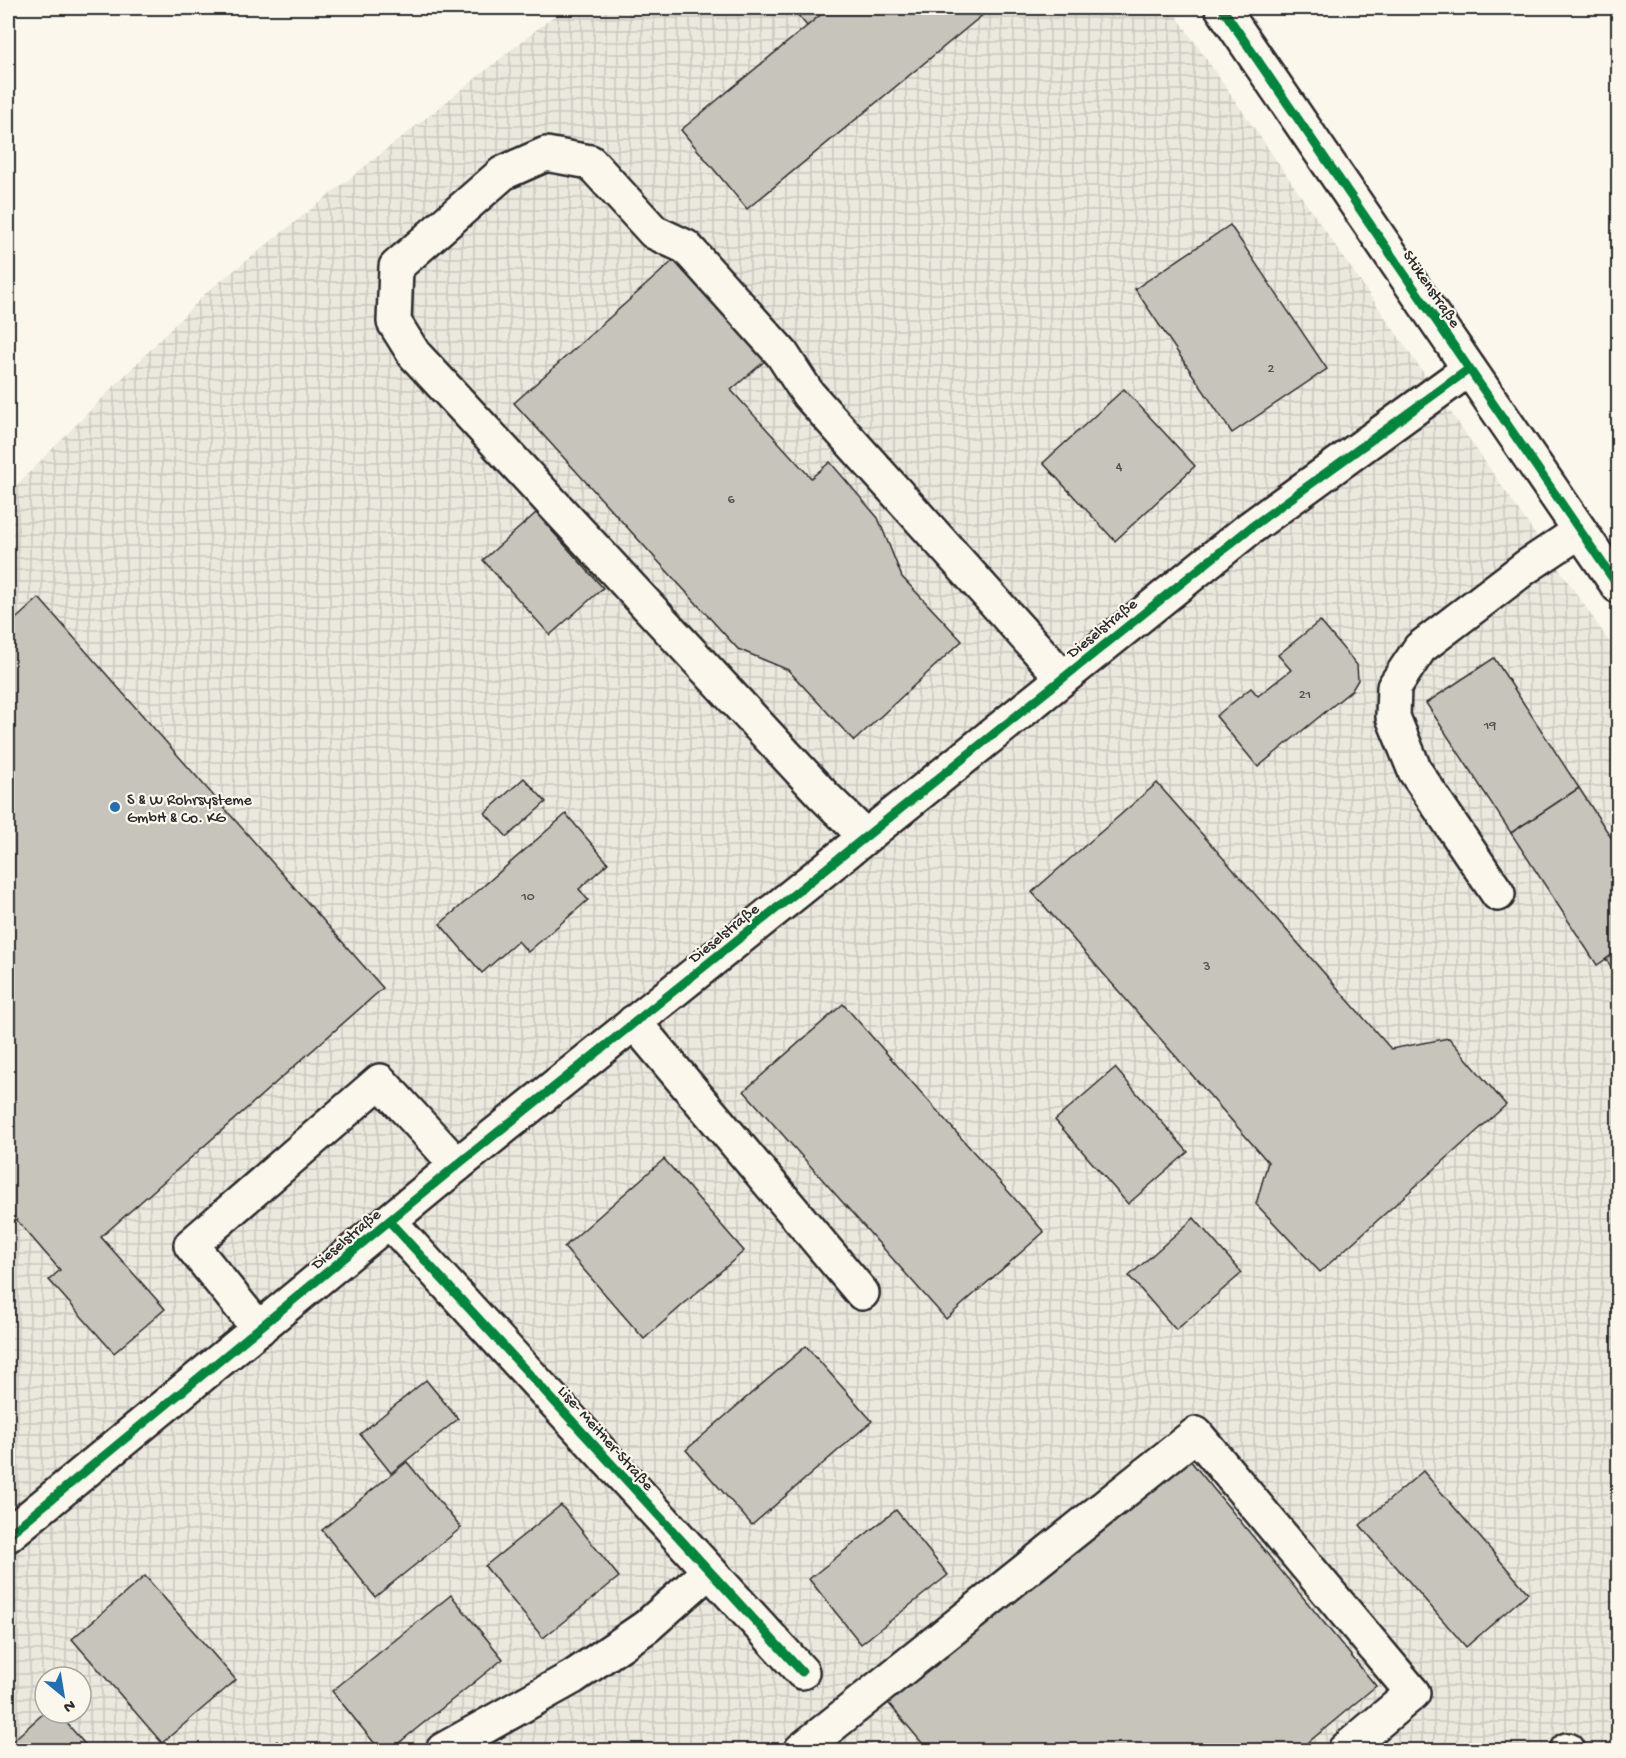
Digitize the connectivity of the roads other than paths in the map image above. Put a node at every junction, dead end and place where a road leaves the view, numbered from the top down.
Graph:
1 (1222, 8) edge
2 (1469, 369) junction
3 (1580, 531) junction
4 (1618, 586) edge
5 (1063, 678) junction
6 (865, 836) junction
7 (1498, 894) dead end
8 (634, 1022) junction
9 (457, 1165) junction
10 (389, 1221) junction
11 (862, 1293) dead end
12 (259, 1329) junction
13 (8, 1535) edge
14 (709, 1571) junction
15 (802, 1672) dead end
16 (443, 1750) edge
17 (804, 1750) edge
18 (1346, 1750) edge

1 - 2 street, Stükenstraße
2 - 3 street, Stükenstraße
2 - 5 street, Dieselstraße
3 - 4 street, Stükenstraße
3 - 7 street
5 - 6 street, Dieselstraße
5 - 6 street
6 - 8 street, Dieselstraße
8 - 9 street, Dieselstraße
8 - 11 street
9 - 10 street, Dieselstraße
9 - 12 street
10 - 12 street, Dieselstraße
10 - 14 street, Lise- Meitner-Straße
12 - 13 street, Dieselstraße
14 - 15 street, Lise- Meitner-Straße
14 - 16 street
17 - 18 street

